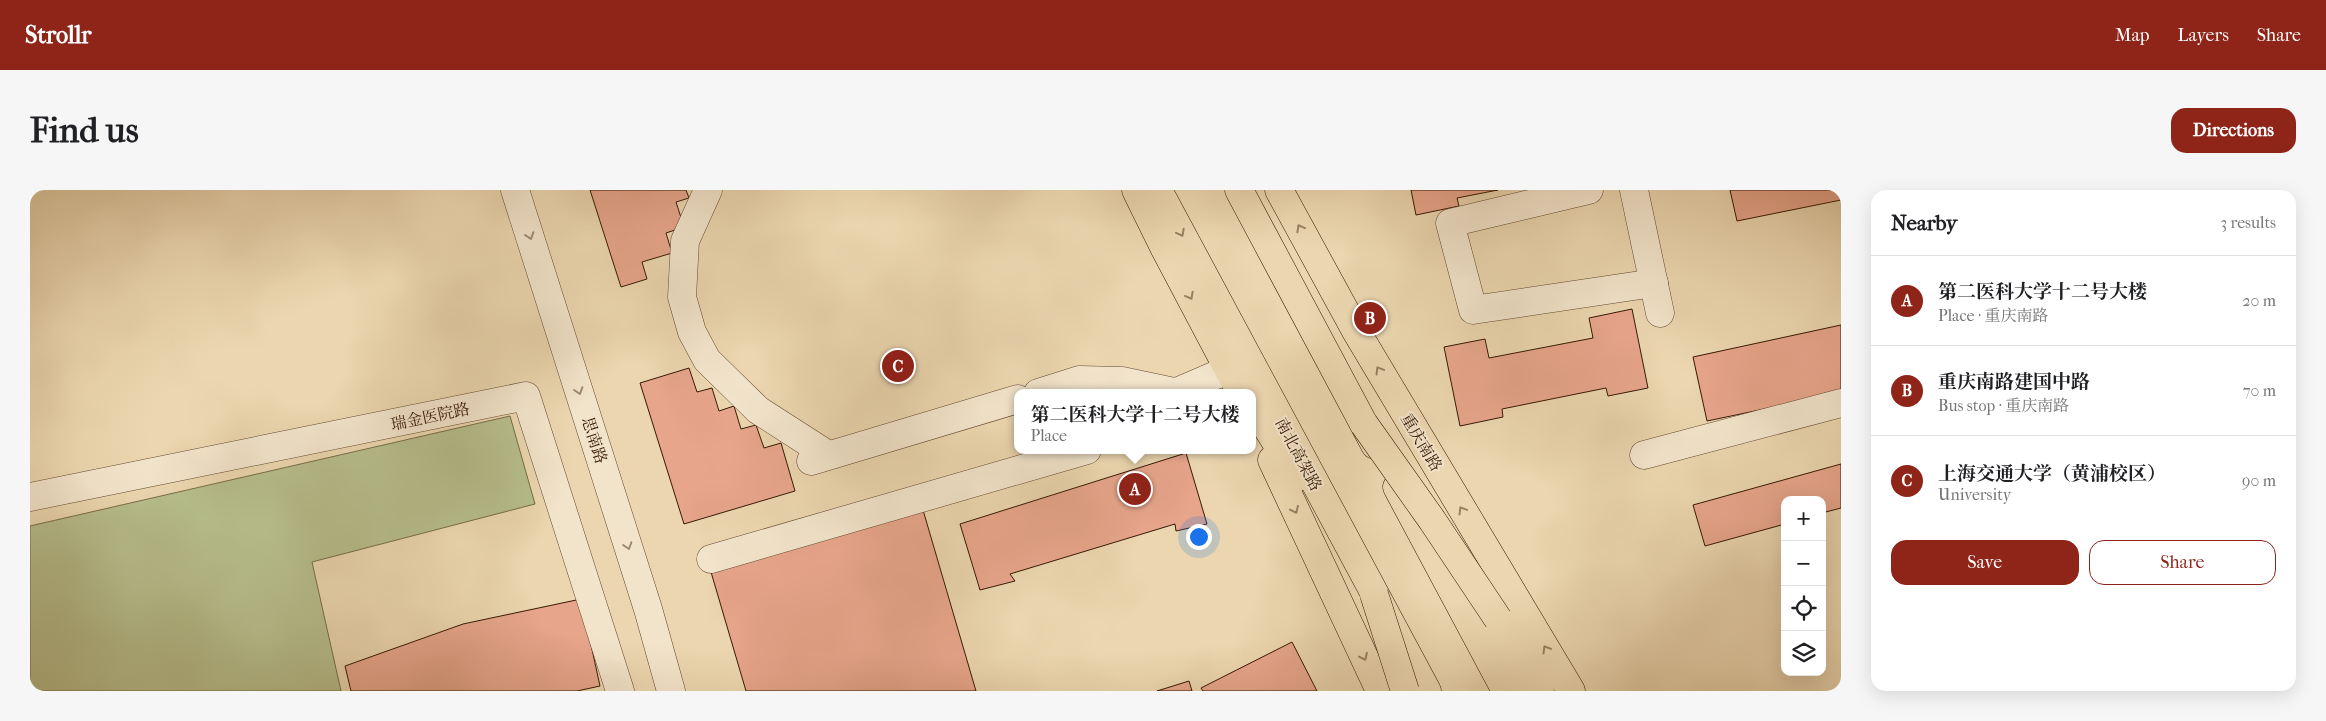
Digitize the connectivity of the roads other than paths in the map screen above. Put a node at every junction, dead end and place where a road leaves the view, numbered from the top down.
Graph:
1 (515, 190) edge
2 (708, 190) edge
3 (1136, 190) edge
4 (1158, 190) edge
5 (1239, 190) edge
6 (1252, 190) edge
7 (1279, 190) edge
8 (1589, 190) edge
9 (1634, 190) edge
10 (1654, 283) junction
11 (1660, 313) dead end
12 (1235, 381) edge
13 (1051, 389) edge
14 (1157, 389) edge
15 (1194, 389) edge
16 (1014, 400) edge
17 (1841, 403) edge
18 (1256, 410) edge
19 (1364, 424) junction
20 (1256, 427) edge
21 (1074, 454) edge
22 (1644, 455) dead end
23 (30, 498) edge
24 (711, 560) dead end
25 (1374, 594) junction
26 (620, 691) edge
27 (671, 691) edge
28 (1380, 691) edge
29 (1405, 691) edge
30 (1418, 691) edge
31 (1426, 691) edge
32 (1506, 691) edge
33 (1522, 691) edge
34 (1540, 691) edge
35 (1570, 691) edge

1 -> 27 street, 思南路
2 - 16 street
3 -> 12 main road
4 -> 25 main road, 南北高架路
5 - 19 main road
6 - 33 main road
35 -> 7 main road, 重庆南路
8 - 10 street
9 - 10 street
10 - 11 street
12 - 15 street
13 - 14 street
17 - 22 street
18 - 30 main road
19 - 32 main road, bridge
19 - 34 main road, bridge
20 -> 28 main road
21 - 24 street
23 - 26 street, 瑞金医院路
25 - 29 main road, bridge
25 - 31 main road, 南北高架路, bridge

